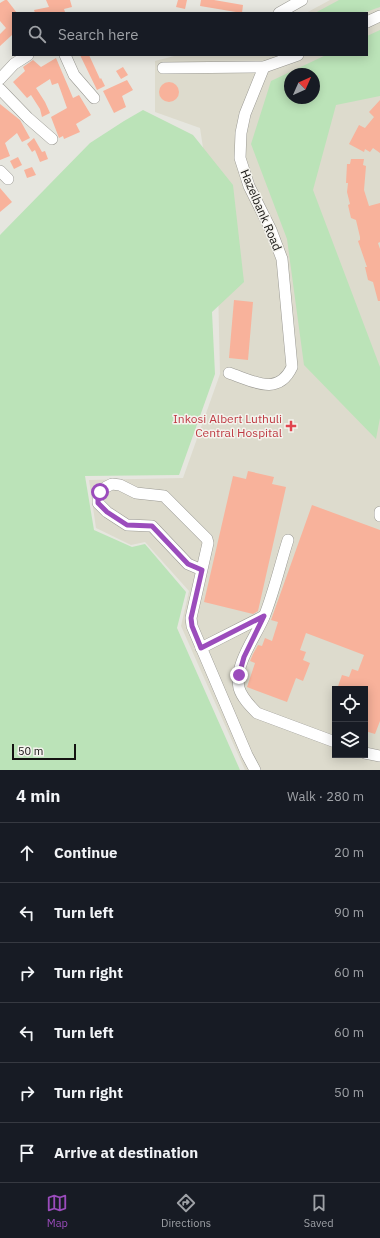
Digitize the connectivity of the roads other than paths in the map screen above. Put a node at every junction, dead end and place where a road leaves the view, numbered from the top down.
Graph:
1 (302, 0) edge
2 (280, 12) edge
3 (380, 16) edge
4 (368, 22) edge
5 (26, 56) edge
6 (65, 56) edge
7 (295, 56) edge
8 (264, 67) junction
9 (163, 68) dead end
10 (0, 79) edge
11 (0, 89) edge
12 (94, 98) dead end
13 (52, 139) dead end
14 (229, 373) dead end
15 (380, 512) edge
16 (380, 516) edge
17 (288, 540) dead end
18 (202, 570) junction
19 (264, 616) junction
20 (201, 648) junction
21 (332, 741) edge
22 (368, 754) edge
23 (380, 756) edge
24 (256, 770) edge

1 - 2 street
3 - 4 street
5 - 10 street
6 - 12 street
7 - 8 street
8 - 9 street
8 - 14 street, Hazelbank Road
11 - 13 street
15 - 16 street
17 - 19 street
18 - 18 street
18 - 20 street
19 - 20 street
19 - 21 street
20 - 24 street
22 - 23 street

